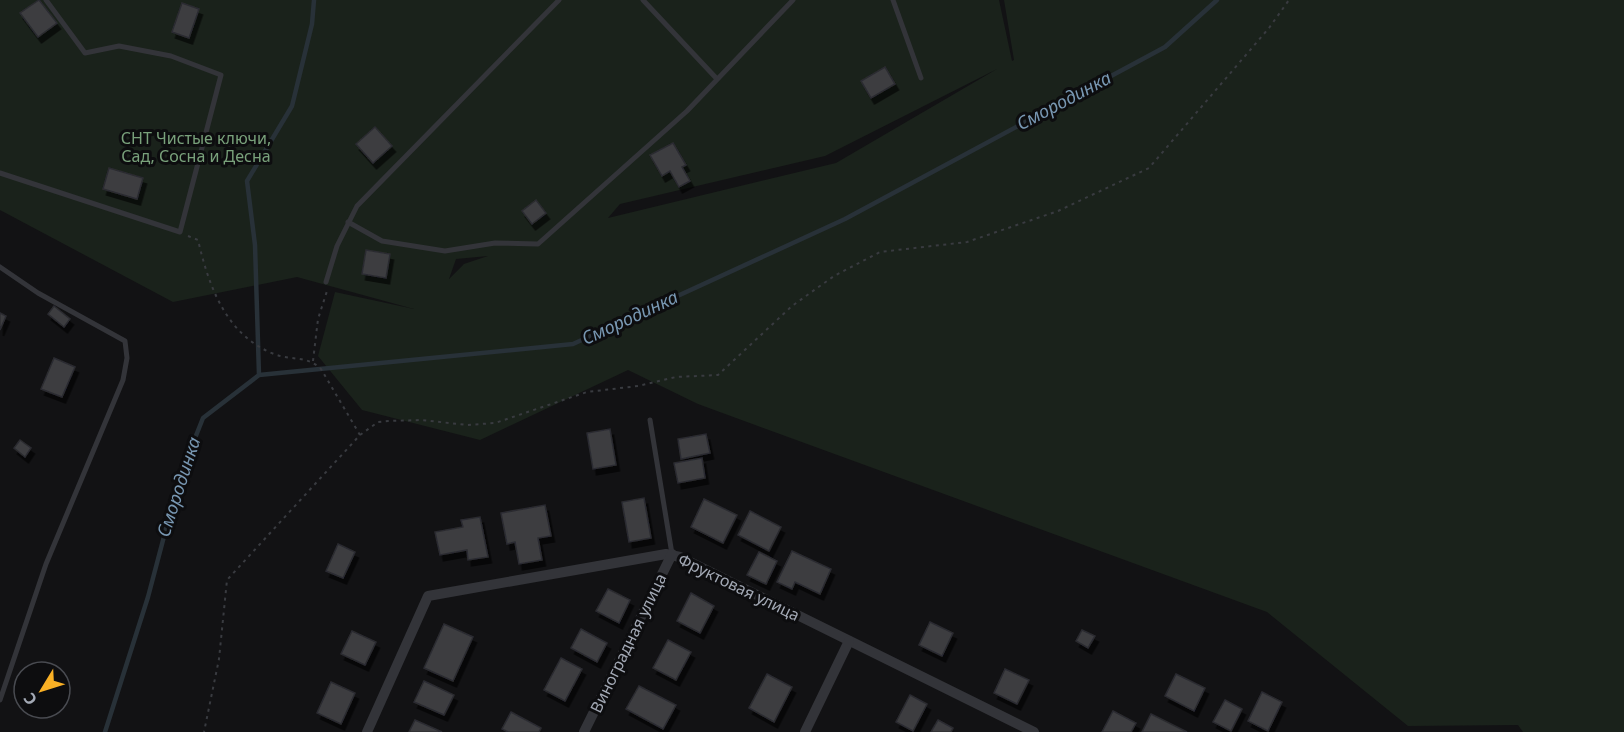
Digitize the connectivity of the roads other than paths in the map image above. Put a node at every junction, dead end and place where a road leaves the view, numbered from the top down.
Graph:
1 (46, 0) edge
2 (559, 0) edge
3 (643, 0) edge
4 (793, 0) edge
5 (893, 0) edge
6 (921, 78) dead end
7 (717, 79) junction
8 (0, 173) edge
9 (348, 222) junction
10 (0, 267) edge
11 (326, 282) road end
12 (650, 420) dead end
13 (672, 554) junction
14 (849, 641) junction
15 (0, 700) edge
16 (1028, 731) edge
17 (367, 732) edge
18 (584, 732) edge
19 (805, 732) edge

1 - 8 lane
2 - 9 lane
3 - 7 lane
4 - 7 lane
5 - 6 lane
7 - 9 lane
9 - 11 lane
10 - 15 lane
12 - 13 lane
13 - 14 street, Фруктовая улица
13 - 17 street, Фруктовая улица
13 - 18 street, Виноградная улица
14 - 16 street, Фруктовая улица
14 - 19 street

